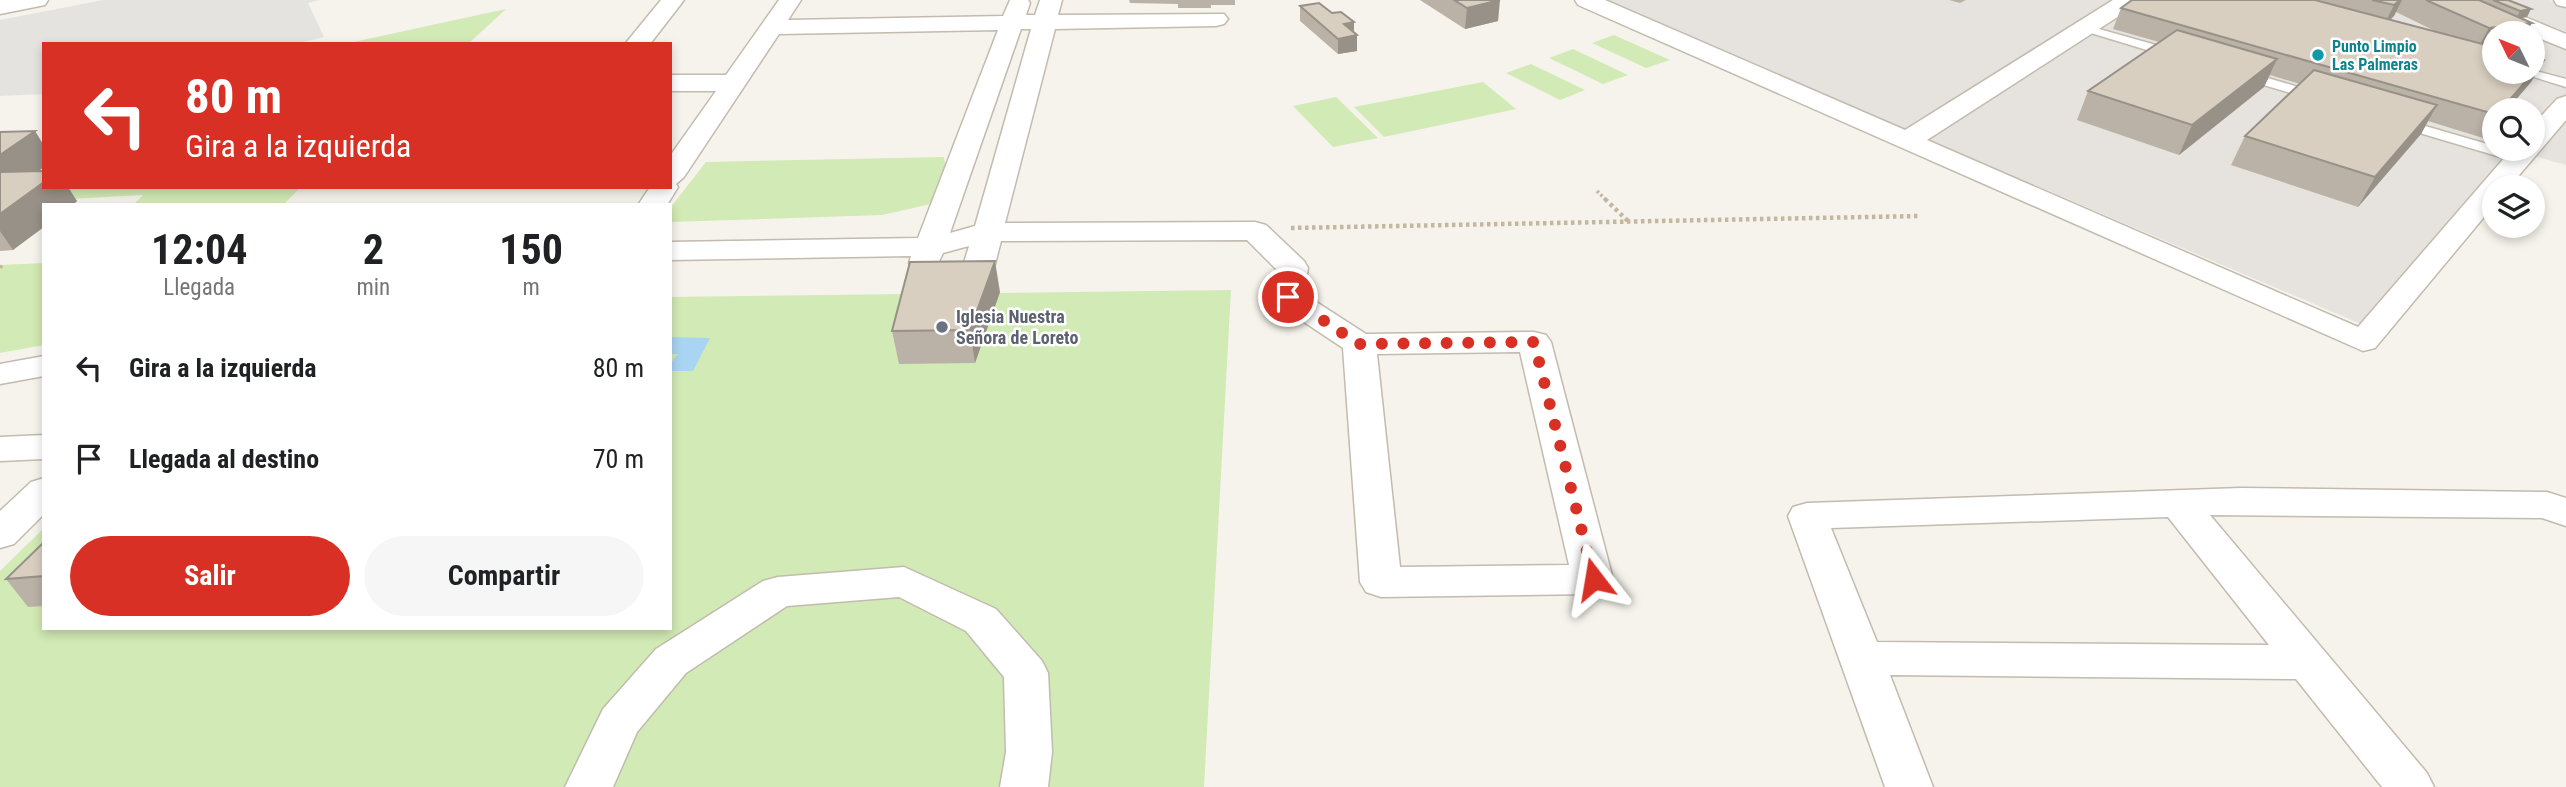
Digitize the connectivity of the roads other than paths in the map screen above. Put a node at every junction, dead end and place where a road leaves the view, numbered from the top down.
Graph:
1 (37, 0) edge
2 (673, 0) edge
3 (1587, 0) edge
4 (2128, 0) edge
5 (2464, 0) edge
6 (0, 7) edge
7 (1049, 10) edge
8 (1016, 11) edge
9 (780, 14) edge
10 (1216, 19) dead end
11 (2085, 28) junction
12 (639, 42) edge
13 (2566, 43) edge
14 (2190, 59) edge
15 (2229, 71) edge
16 (2545, 78) edge
17 (672, 83) edge
18 (734, 83) junction
19 (2566, 83) edge
20 (2321, 99) edge
21 (2566, 104) edge
22 (672, 106) edge
23 (719, 106) junction
24 (2387, 118) edge
25 (2545, 126) edge
26 (2482, 133) edge
27 (1907, 141) junction
28 (678, 153) edge
29 (2513, 161) edge
30 (672, 171) edge
31 (988, 232) junction
32 (929, 247) junction
33 (672, 251) edge
34 (919, 276) edge
35 (976, 276) edge
36 (1359, 344) junction
37 (42, 366) edge
38 (0, 374) edge
39 (42, 447) edge
40 (0, 449) edge
41 (42, 493) edge
42 (2178, 503) junction
43 (2566, 513) edge
44 (0, 534) edge
45 (1862, 658) junction
46 (2310, 662) junction
47 (589, 787) edge
48 (1024, 787) edge
49 (1909, 787) edge
50 (2410, 787) edge

1 - 6 street
2 - 12 street
3 - 27 street
4 - 11 street
5 - 13 street
7 - 8 street
7 - 10 street
7 - 31 street
8 - 9 street
8 - 32 street
9 - 18 street
11 - 14 lane
11 - 27 street
15 - 20 lane
16 - 19 lane
17 - 18 street
18 - 23 street
21 - 25 street
22 - 23 street
23 - 28 street
24 - 26 lane
27 - 29 street
28 - 30 street
31 - 32 street
31 - 35 street
31 - 36 street
32 - 33 street
32 - 34 street
36 - 36 street
37 - 38 street
39 - 40 street
41 - 44 street
42 - 43 street
42 - 45 street
42 - 46 street
45 - 46 street
45 - 49 street
46 - 50 street
47 - 48 street

